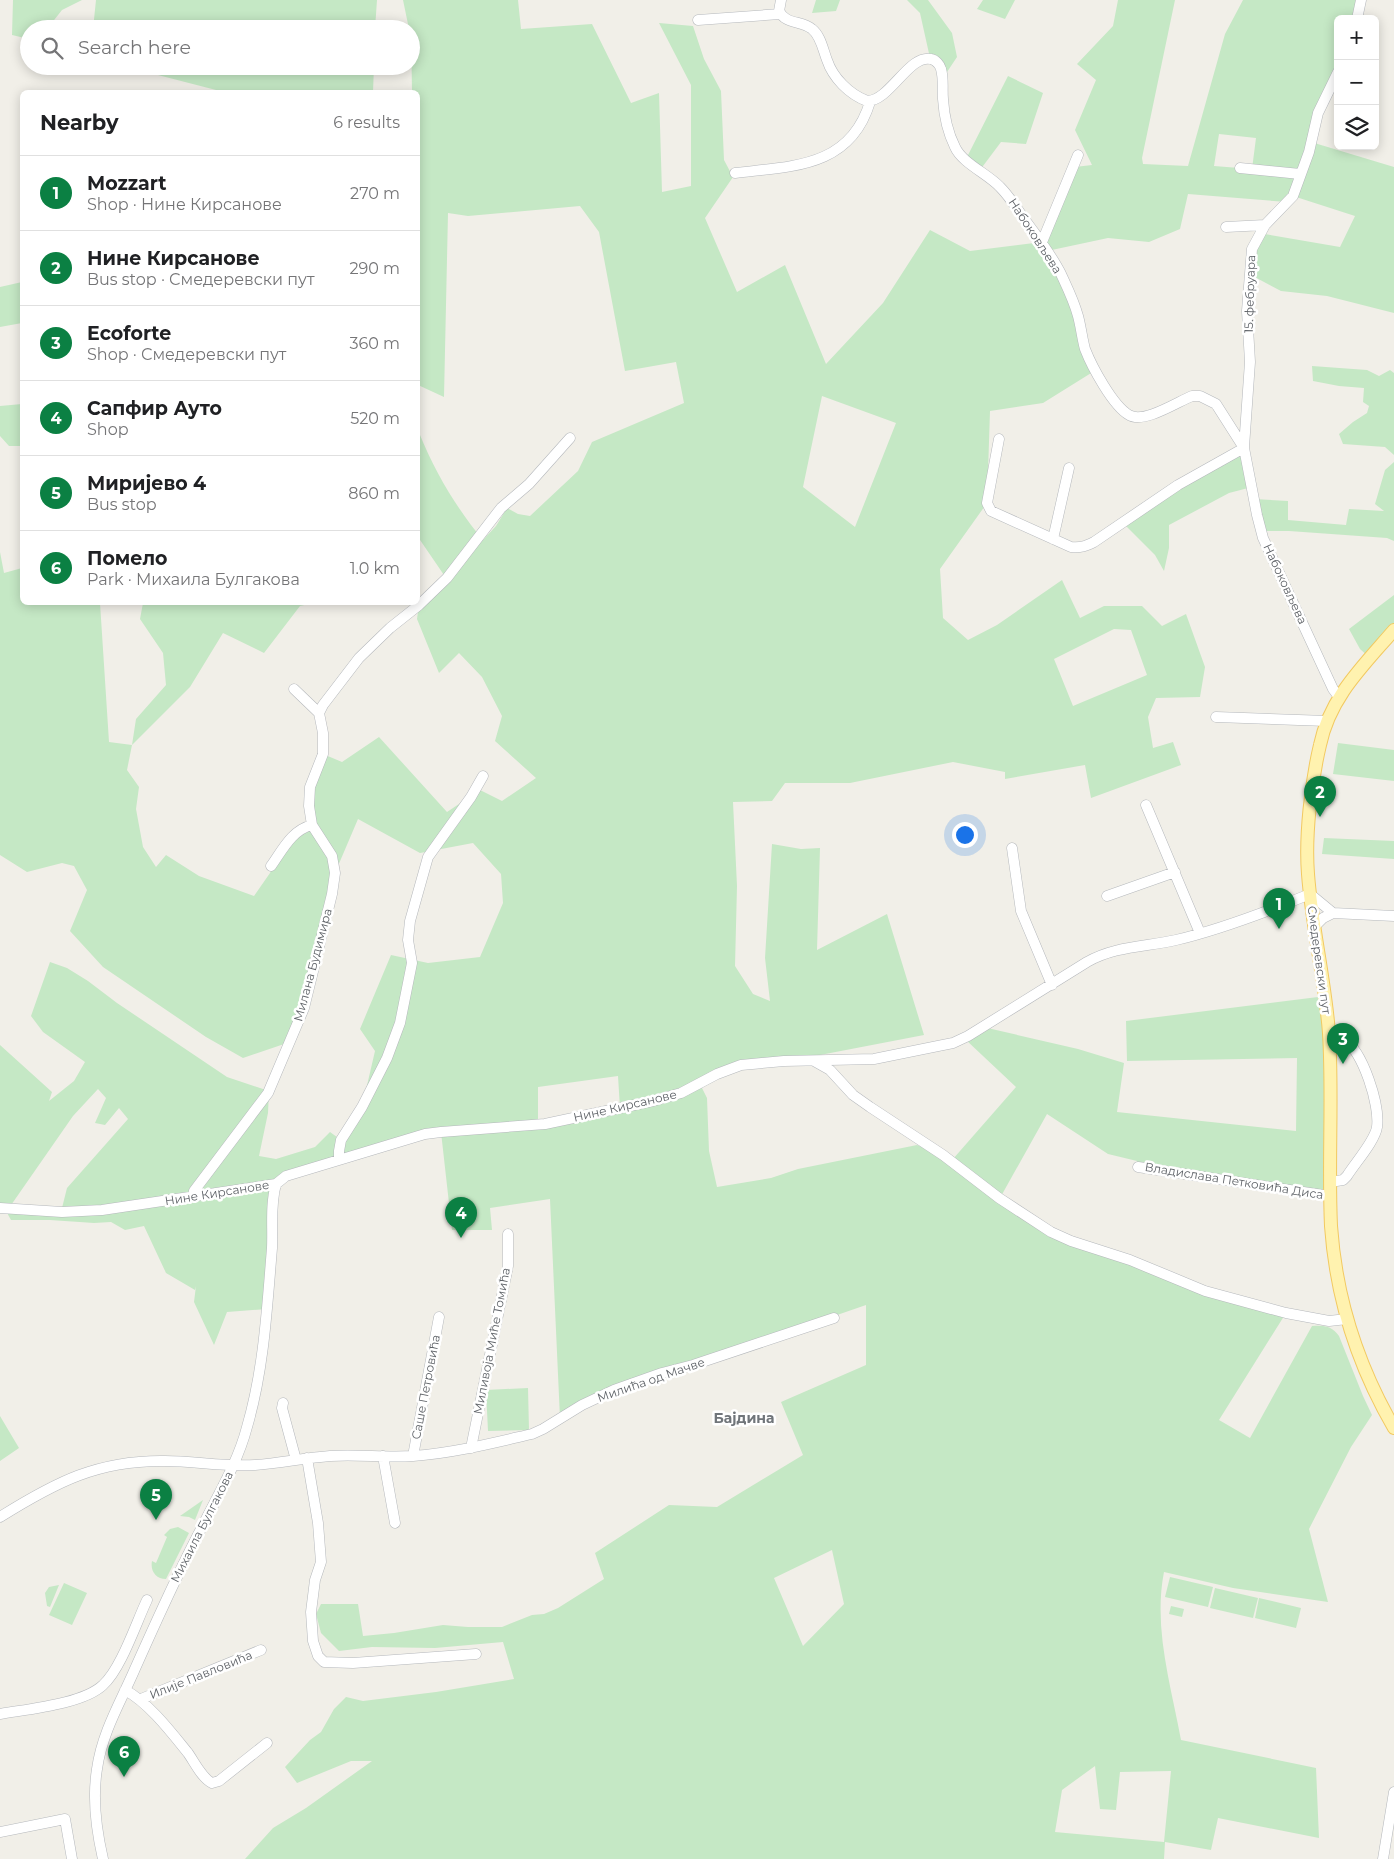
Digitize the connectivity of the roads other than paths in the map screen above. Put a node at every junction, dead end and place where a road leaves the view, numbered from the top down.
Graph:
1 (782, 0) edge
2 (1361, 0) edge
3 (780, 14) junction
4 (1358, 15) edge
5 (698, 20) dead end
6 (1334, 80) edge
7 (870, 102) junction
8 (1078, 155) dead end
9 (1240, 168) dead end
10 (735, 173) dead end
11 (1300, 174) junction
12 (1264, 225) junction
13 (1226, 226) dead end
14 (1042, 242) junction
15 (570, 438) dead end
16 (998, 439) dead end
17 (1244, 448) junction
18 (1069, 468) dead end
19 (1053, 539) junction
20 (420, 603) edge
21 (417, 605) edge
22 (1394, 630) edge
23 (294, 688) dead end
24 (1339, 697) junction
25 (320, 713) junction
26 (1216, 717) dead end
27 (1327, 721) junction
28 (483, 776) dead end
29 (1146, 805) dead end
30 (312, 825) junction
31 (1012, 848) dead end
32 (271, 866) dead end
33 (1175, 872) junction
34 (1310, 894) junction
35 (1107, 896) dead end
36 (1333, 913) junction
37 (1394, 916) edge
38 (1315, 926) junction
39 (1200, 933) junction
40 (1052, 985) junction
41 (1329, 1037) junction
42 (808, 1060) junction
43 (339, 1159) junction
44 (1138, 1167) dead end
45 (1330, 1182) junction
46 (276, 1184) junction
47 (193, 1196) junction
48 (1330, 1196) junction
49 (0, 1208) edge
50 (508, 1234) dead end
51 (440, 1318) dead end
52 (834, 1318) dead end
53 (1347, 1319) junction
54 (282, 1403) dead end
55 (1394, 1428) edge
56 (471, 1448) junction
57 (382, 1456) junction
58 (413, 1456) junction
59 (307, 1458) junction
60 (296, 1460) junction
61 (233, 1465) junction
62 (0, 1517) edge
63 (395, 1523) dead end
64 (147, 1600) dead end
65 (262, 1650) dead end
66 (476, 1654) dead end
67 (125, 1690) junction
68 (140, 1699) junction
69 (0, 1713) edge
70 (267, 1743) dead end
71 (1394, 1792) edge
72 (0, 1832) edge
73 (72, 1859) edge
74 (103, 1859) edge
75 (1382, 1859) edge

1 - 3 street
2 - 4 street
3 - 5 street
3 - 7 street
6 - 11 street, 15. фебруара
7 - 10 street
7 - 14 street, Набоковљева
8 - 14 street
9 - 11 street
11 - 12 street, 15. фебруара
12 - 13 street
12 - 17 street, 15. фебруара
14 - 17 street, Набоковљева
15 - 20 street
16 - 19 street
17 - 19 street
17 - 24 street, Набоковљева
18 - 19 street
21 - 25 street
22 - 24 main road, Смедеревски пут
23 - 25 street
24 - 27 main road, Смедеревски пут
25 - 30 street, Милана Будимира
26 - 27 street
27 - 34 main road, Смедеревски пут
28 - 43 street
29 - 33 street
30 - 32 street
30 - 47 street, Милана Будимира
31 - 40 street
33 - 35 street
33 - 39 street
34 - 36 street
34 - 38 main road, Смедеревски пут
34 - 39 street, Нине Кирсанове
36 - 37 street
36 - 38 street
38 - 41 main road, Смедеревски пут
39 - 40 street, Нине Кирсанове
40 - 42 street, Нине Кирсанове
41 - 45 main road, Смедеревски пут
41 - 45 street
42 - 43 street, Нине Кирсанове
42 - 53 street
43 - 46 street, Нине Кирсанове
44 - 48 street, Владислава Петковића Диса
45 - 48 main road, Смедеревски пут
46 - 47 street, Нине Кирсанове
46 - 61 street, Михаила Булгакова
47 - 49 street, Нине Кирсанове
48 - 53 main road, Смедеревски пут
50 - 56 street, Миливоја Миће Томића
51 - 58 street, Саше Петровића
52 - 56 street, Милића од Мачве
53 - 55 main road, Смедеревски пут
54 - 60 street
56 - 58 street, Милића од Мачве
57 - 58 street, Милића од Мачве
57 - 59 street, Милића од Мачве
57 - 63 street
59 - 60 street, Милића од Мачве
59 - 66 street
60 - 61 street, Милића од Мачве
61 - 62 street, Милића од Мачве
61 - 67 street, Михаила Булгакова
64 - 69 street
65 - 68 street, Илије Павловића
67 - 68 street
67 - 74 street, Михаила Булгакова
68 - 70 street
71 - 75 street
72 - 73 street

